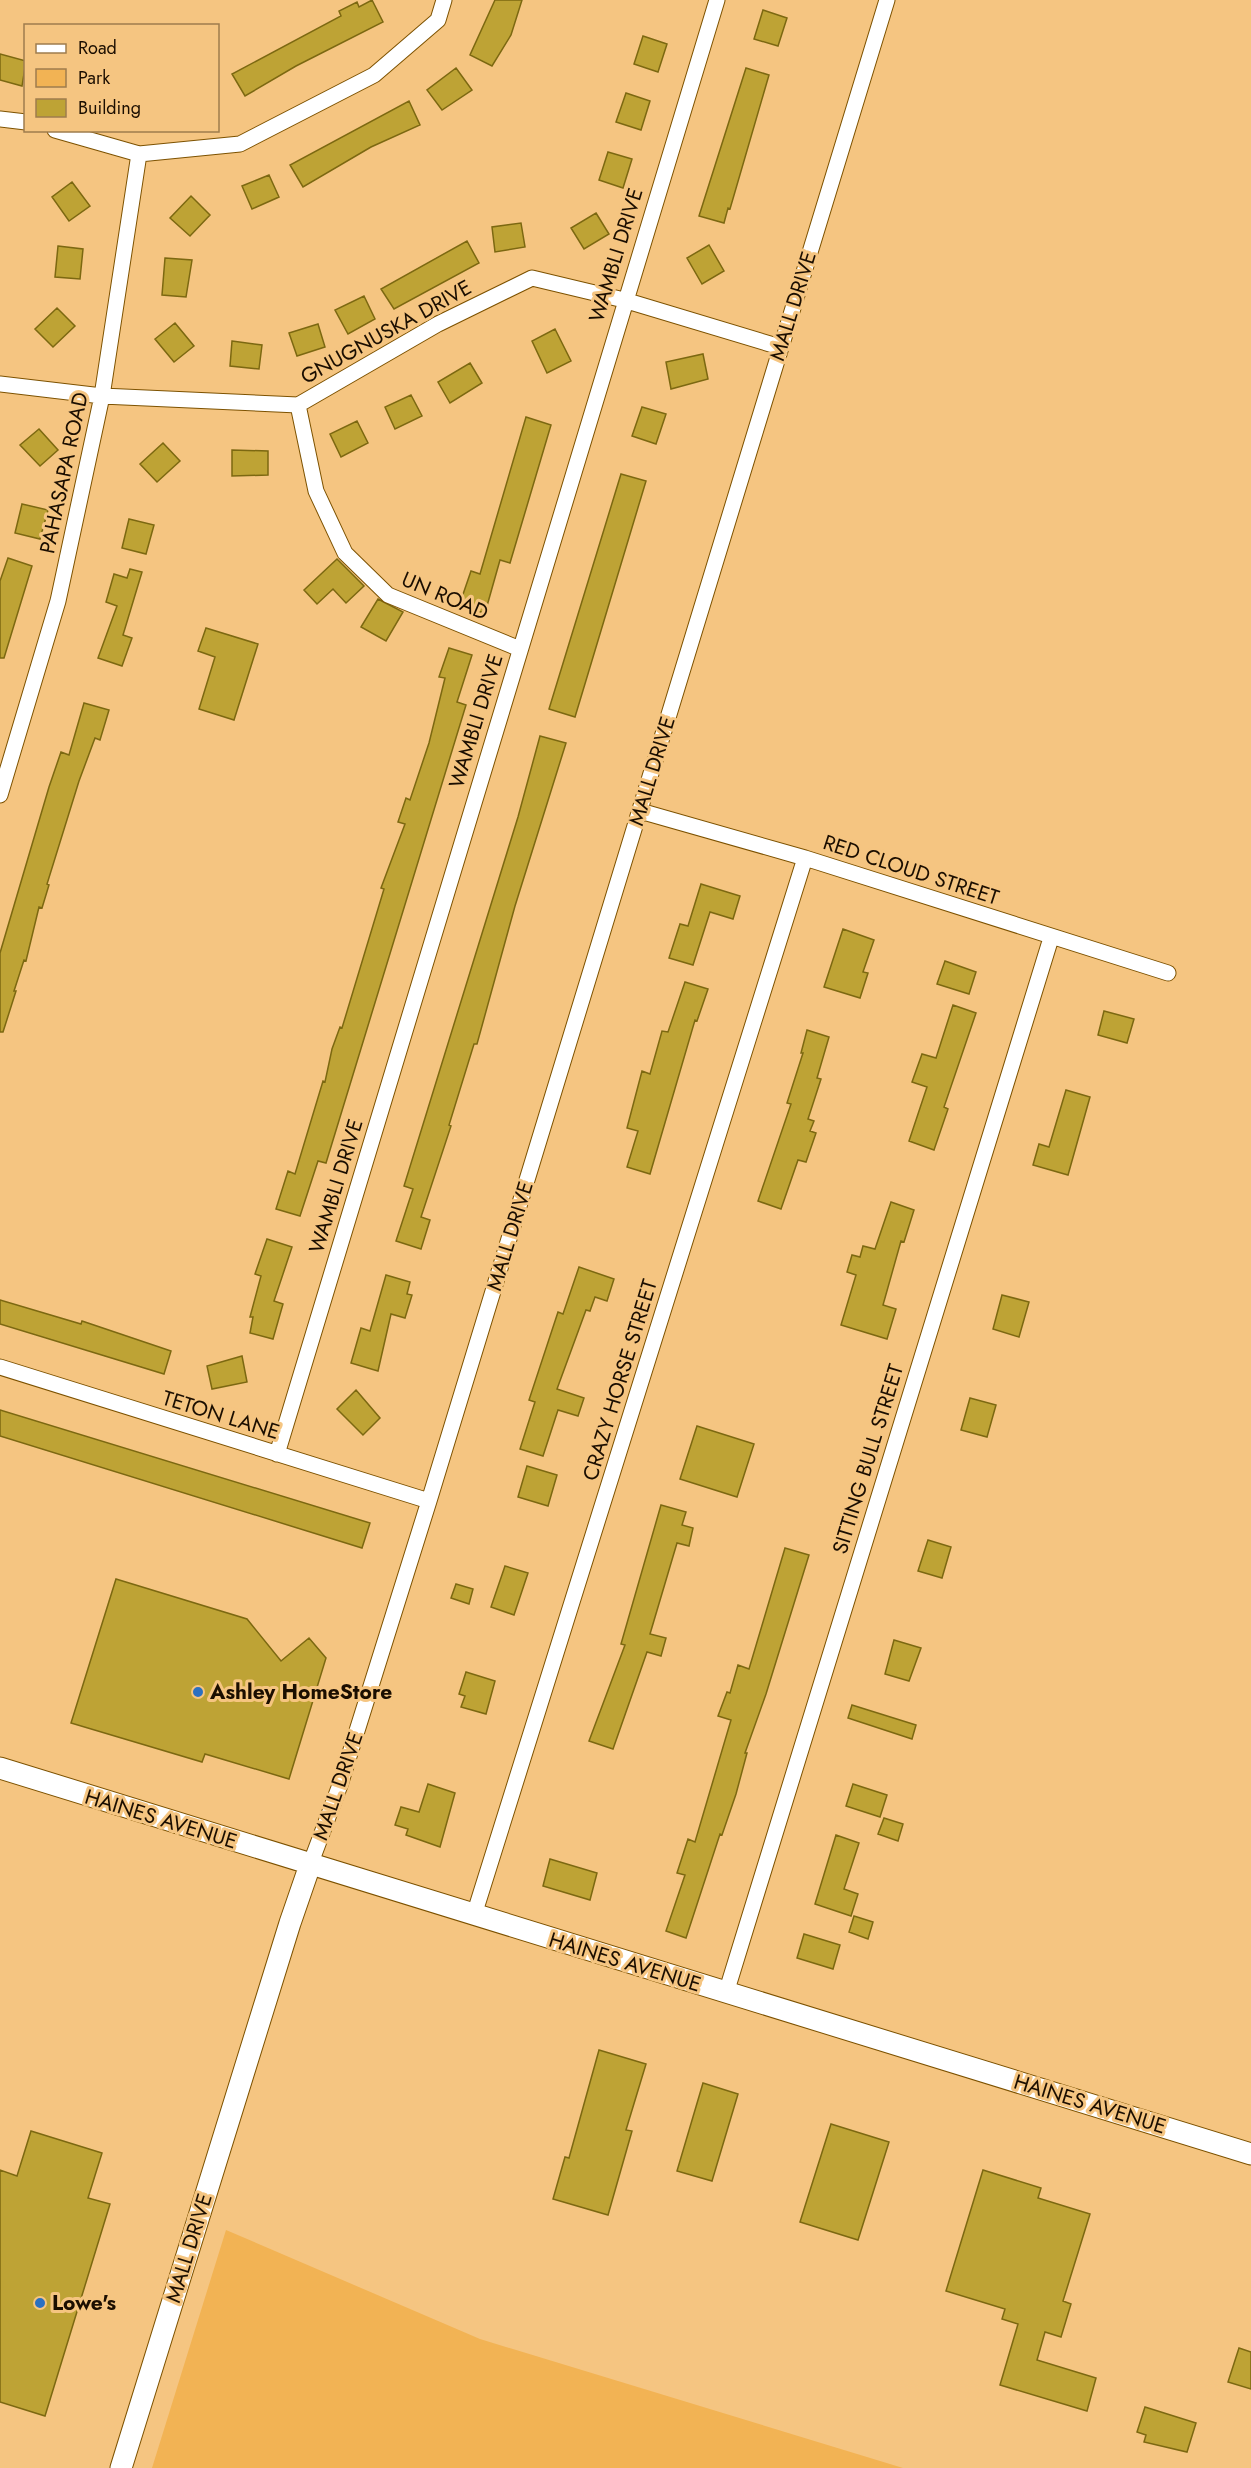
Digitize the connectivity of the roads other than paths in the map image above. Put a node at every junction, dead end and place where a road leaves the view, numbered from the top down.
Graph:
1 (444, 0) edge
2 (717, 0) edge
3 (887, 0) edge
4 (0, 119) edge
5 (24, 122) edge
6 (62, 132) edge
7 (139, 154) junction
8 (624, 300) junction
9 (780, 347) junction
10 (0, 384) edge
11 (102, 396) junction
12 (298, 405) junction
13 (520, 649) junction
14 (0, 795) edge
15 (639, 811) junction
16 (805, 858) junction
17 (1051, 938) junction
18 (1168, 974) dead end
19 (0, 1367) edge
20 (277, 1454) junction
21 (429, 1501) junction
22 (0, 1768) edge
23 (310, 1865) junction
24 (474, 1915) junction
25 (726, 1993) junction
26 (1251, 2154) edge
27 (121, 2468) edge

1 - 7 street
2 - 8 street, WAMBLI DRIVE
3 - 9 street, MALL DRIVE
4 - 5 street
6 - 7 street
7 - 11 street, PAHASAPA ROAD
8 - 9 street, GNUGNUSKA DRIVE
8 - 12 street, GNUGNUSKA DRIVE
8 - 13 street, WAMBLI DRIVE
9 - 15 street, MALL DRIVE
10 - 11 street, GNUGNUSKA DRIVE
11 - 12 street, GNUGNUSKA DRIVE
11 - 14 street, PAHASAPA ROAD
12 - 13 street, UN ROAD
13 - 20 street, WAMBLI DRIVE
15 - 16 street, RED CLOUD STREET
15 - 21 street, MALL DRIVE
16 - 17 street, RED CLOUD STREET
16 - 24 street, CRAZY HORSE STREET
17 - 18 street, RED CLOUD STREET
17 - 25 street, SITTING BULL STREET
19 - 20 street, TETON LANE
20 - 21 street, TETON LANE
21 - 23 street, MALL DRIVE
22 - 23 main road, HAINES AVENUE
23 - 24 main road, HAINES AVENUE
23 - 27 main road, MALL DRIVE
24 - 25 main road, HAINES AVENUE
25 - 26 main road, HAINES AVENUE

